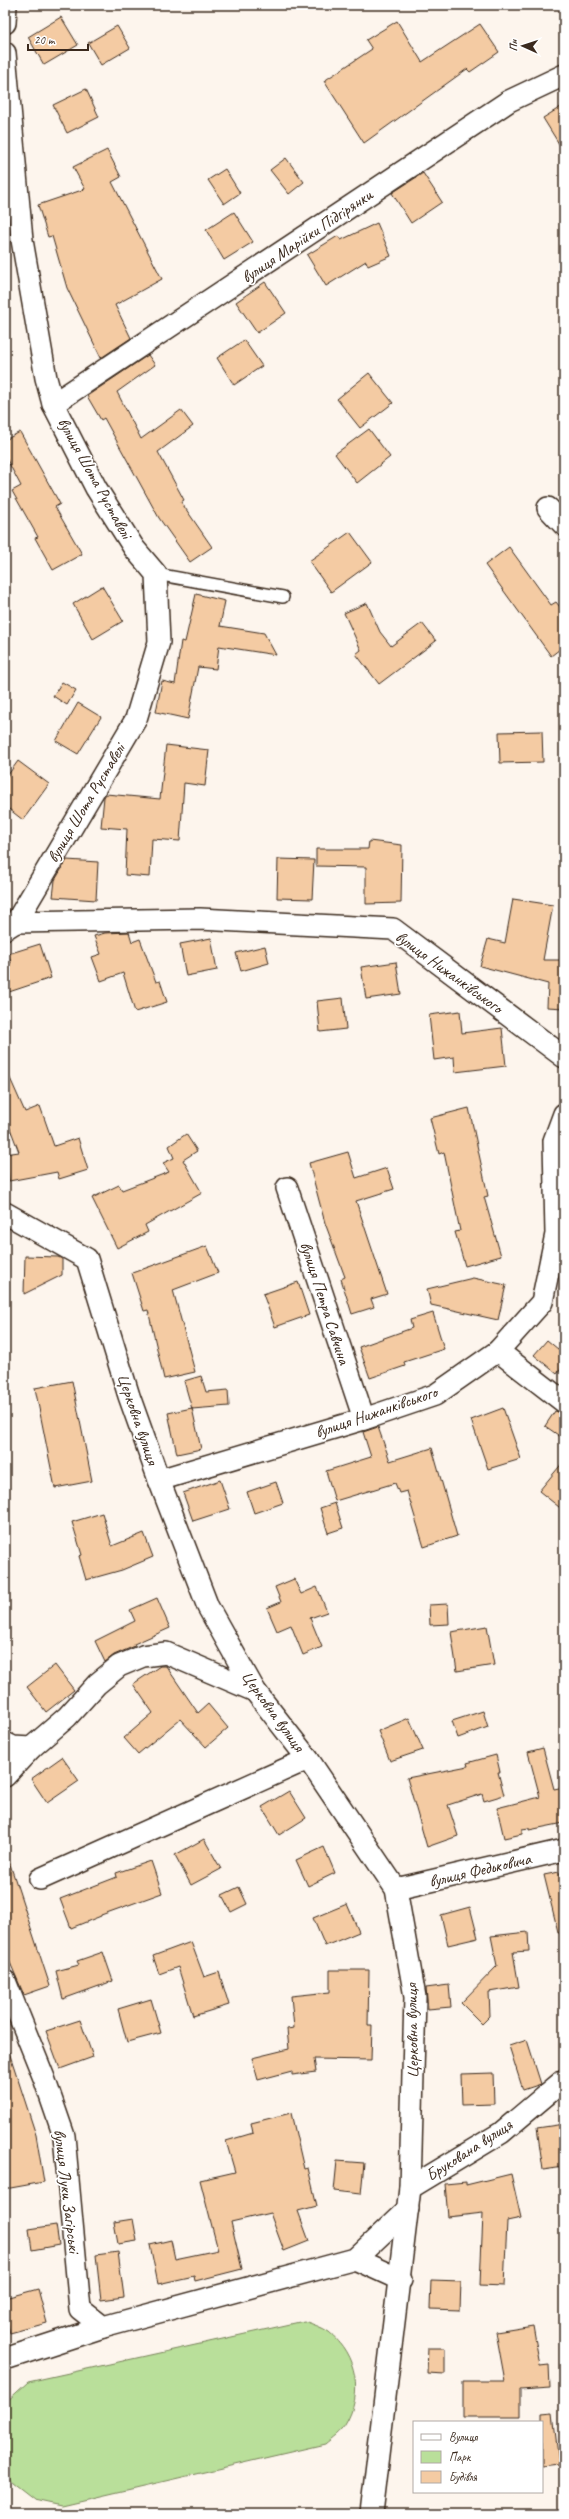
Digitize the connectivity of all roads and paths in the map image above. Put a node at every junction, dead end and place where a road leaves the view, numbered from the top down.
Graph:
1 (6, 5) edge
2 (5, 23) edge
3 (5, 53) edge
4 (564, 75) edge
5 (53, 404) junction
6 (548, 508) dead end
7 (564, 525) edge
8 (156, 574) junction
9 (283, 596) dead end
10 (10, 926) edge
11 (564, 1056) edge
12 (564, 1114) edge
13 (287, 1188) dead end
14 (5, 1213) edge
15 (498, 1351) junction
16 (564, 1402) edge
17 (364, 1419) junction
18 (159, 1480) junction
19 (255, 1691) junction
20 (5, 1744) edge
21 (31, 1748) junction
22 (308, 1759) junction
23 (5, 1776) edge
24 (564, 1850) edge
25 (40, 1879) dead end
26 (396, 1888) junction
27 (5, 1981) edge
28 (564, 2080) edge
29 (410, 2188) junction
30 (408, 2209) junction
31 (354, 2259) junction
32 (400, 2280) junction
33 (103, 2327) junction
34 (5, 2359) edge
35 (371, 2514) edge

1 - 2 street
3 - 5 street, вулиця Шота Руставелі
4 - 5 street, вулиця Марійки Підгірянки
5 - 8 street, вулиця Шота Руставелі
6 - 7 street
8 - 9 lane
8 - 10 street, вулиця Шота Руставелі
10 - 11 street, вулиця Нижанківського
12 - 15 street, вулиця Нижанківського
13 - 17 street, вулиця Петра Савчина
14 - 18 street, Церковна вулиця
15 - 16 street
15 - 17 street, вулиця Нижанківського
17 - 18 street, вулиця Нижанківського
18 - 19 street, Церковна вулиця
19 - 21 street
19 - 22 street, Церковна вулиця
20 - 21 street
21 - 23 street
22 - 25 street
22 - 26 street, Церковна вулиця
24 - 26 street, вулиця Федьковича
26 - 29 street, Церковна вулиця
27 - 33 street, вулиця Луки Загірські
28 - 29 street, Брукована вулиця
29 - 30 street, Церковна вулиця
30 - 31 street
30 - 32 street, Церковна вулиця
31 - 32 street
31 - 33 street
32 - 35 street, Церковна вулиця
33 - 34 street

